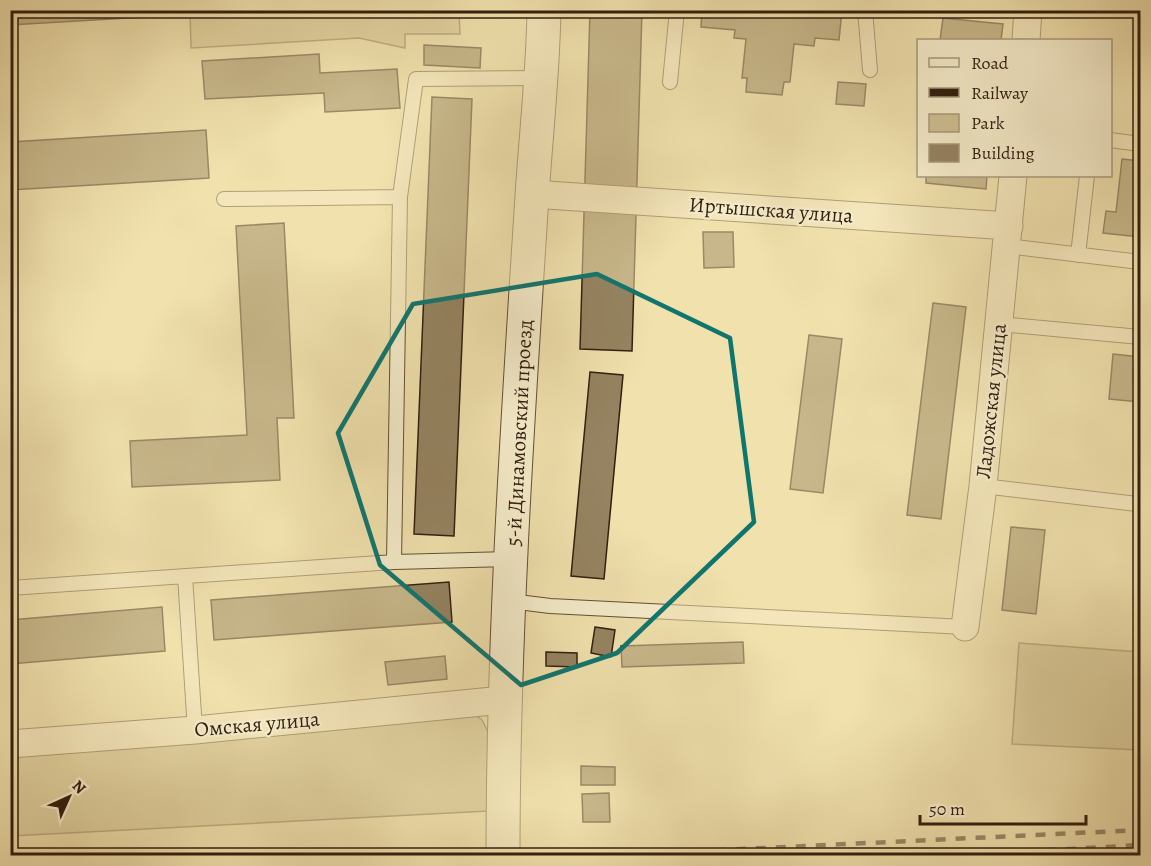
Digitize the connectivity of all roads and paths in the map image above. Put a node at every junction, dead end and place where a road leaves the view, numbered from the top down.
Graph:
1 (544, 10) edge
2 (677, 10) edge
3 (865, 10) edge
4 (1028, 10) edge
5 (1026, 39) edge
6 (870, 70) dead end
7 (543, 78) junction
8 (670, 82) dead end
9 (1112, 140) edge
10 (1140, 144) edge
11 (1013, 177) edge
12 (1087, 177) edge
13 (532, 194) junction
14 (400, 197) junction
15 (224, 199) dead end
16 (1008, 236) junction
17 (1078, 255) junction
18 (1140, 262) edge
19 (999, 324) junction
20 (1140, 337) edge
21 (982, 486) junction
22 (1140, 501) edge
23 (512, 559) junction
24 (394, 562) junction
25 (185, 576) junction
26 (10, 588) edge
27 (510, 601) junction
28 (965, 627) joint
29 (503, 700) junction
30 (195, 730) junction
31 (10, 744) edge
32 (503, 855) edge

1 - 7 street, 5-й Динамовский проезд
2 - 8 lane
3 - 6 lane
4 - 5 street
7 - 13 street, 5-й Динамовский проезд
7 - 14 lane
9 - 10 lane
11 - 16 street, Ладожская улица
12 - 17 lane
13 - 16 street, Иртышская улица
13 - 23 street, 5-й Динамовский проезд
14 - 15 lane
14 - 24 lane
16 - 17 lane
16 - 19 street, Ладожская улица
17 - 18 lane
19 - 20 lane
19 - 21 street, Ладожская улица
21 - 22 lane
21 - 28 street, Ладожская улица
23 - 24 lane
23 - 27 street, 5-й Динамовский проезд
24 - 25 lane
25 - 26 lane
25 - 30 lane
27 - 28 lane
27 - 29 street, 5-й Динамовский проезд
29 - 30 street, Омская улица
29 - 32 street, 5-й Динамовский проезд
30 - 31 street, Омская улица

